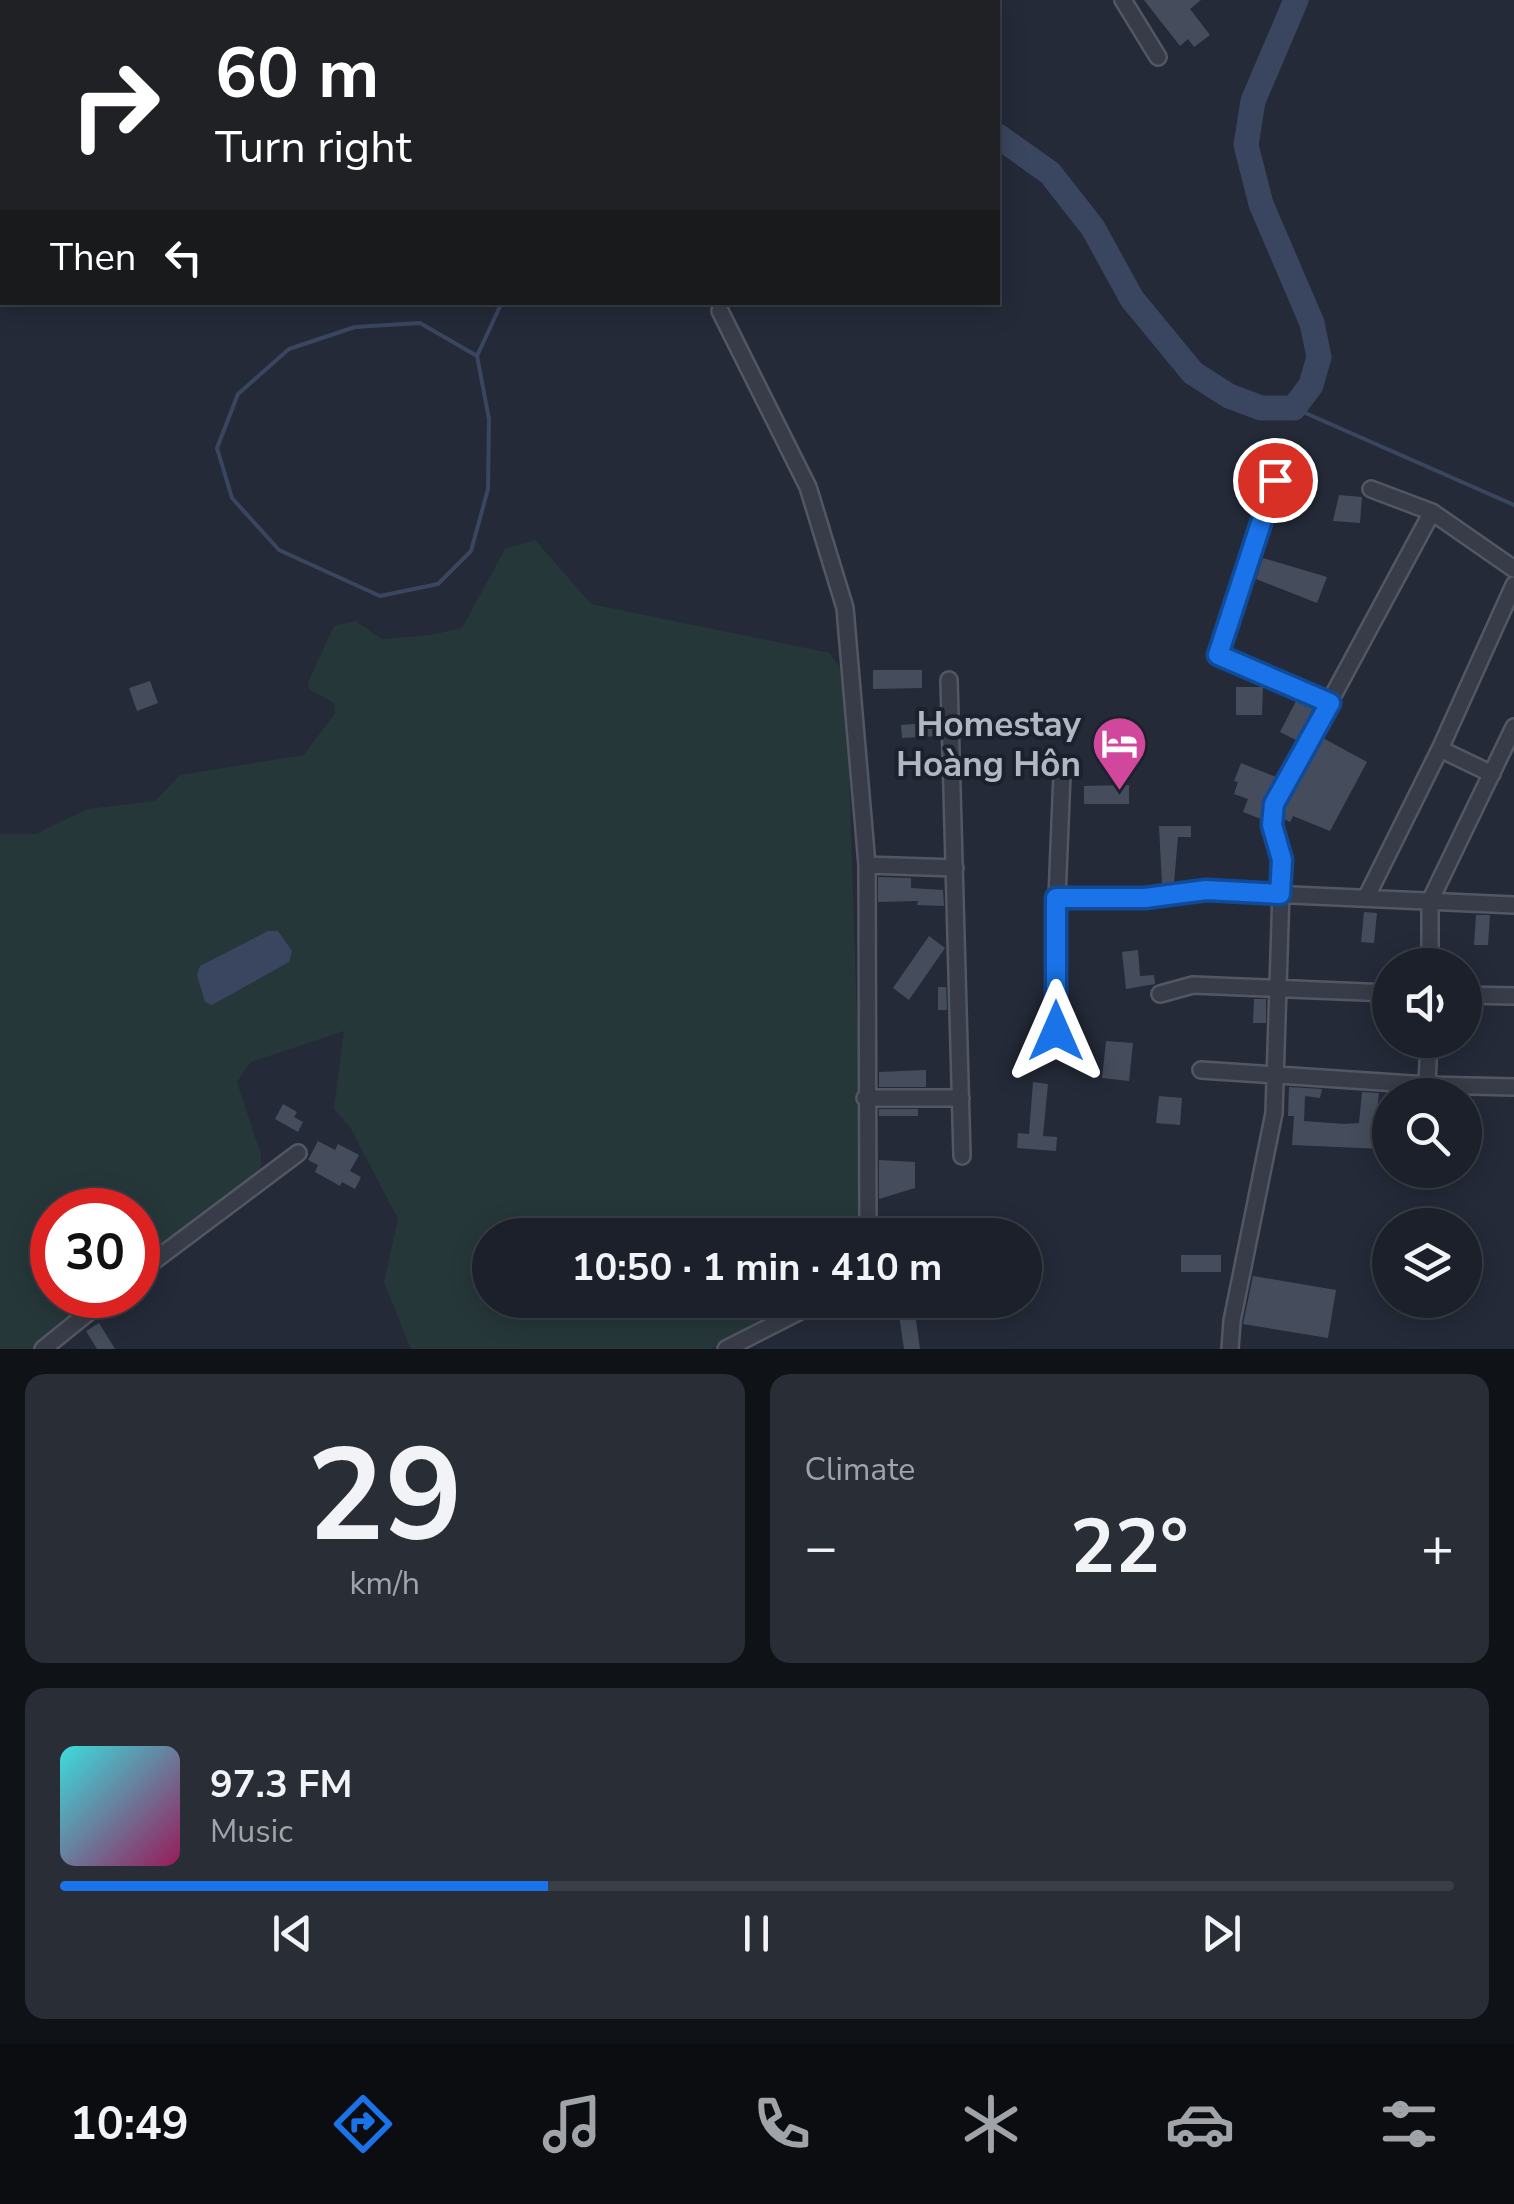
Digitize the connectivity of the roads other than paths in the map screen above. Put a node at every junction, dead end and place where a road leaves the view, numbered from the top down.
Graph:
1 (1124, 0) edge
2 (1158, 57) dead end
3 (720, 311) dead end
4 (1275, 480) dead end
5 (1371, 489) dead end
6 (1432, 512) junction
7 (1514, 568) edge
8 (1514, 584) edge
9 (949, 680) dead end
10 (1330, 703) junction
11 (1514, 727) edge
12 (1440, 750) junction
13 (1062, 774) dead end
14 (1492, 774) junction
15 (866, 865) junction
16 (955, 868) junction
17 (1280, 894) junction
18 (1056, 898) junction
19 (1366, 898) junction
20 (1430, 900) junction
21 (1514, 906) edge
22 (1430, 948) edge
23 (1278, 988) junction
24 (1372, 992) edge
25 (1160, 994) dead end
26 (1482, 995) edge
27 (1514, 996) edge
28 (1056, 1031) dead end
29 (1201, 1070) dead end
30 (1276, 1074) junction
31 (1372, 1081) edge
32 (1482, 1086) edge
33 (1514, 1086) edge
34 (865, 1098) junction
35 (961, 1098) junction
36 (298, 1153) dead end
37 (962, 1156) dead end
38 (868, 1218) edge
39 (160, 1257) edge
40 (81, 1318) edge
41 (787, 1318) edge
42 (42, 1349) edge
43 (726, 1349) edge
44 (1230, 1349) edge

1 - 2 street
3 - 15 street
4 - 10 street
5 - 6 street
6 - 7 street
6 - 10 street
8 - 12 street
9 - 16 street
10 - 17 street
11 - 14 street
12 - 14 street
12 - 19 street
13 - 18 street
14 - 20 street
15 - 16 street
15 - 34 street
16 - 35 street
17 - 18 street
17 - 19 street
17 - 23 street
18 - 28 street
19 - 20 street
20 - 21 street
20 - 22 street
23 - 24 street
23 - 25 street
23 - 30 street
26 - 27 street
29 - 30 street
30 - 31 street
30 - 44 street
32 - 33 street
34 - 35 street
34 - 38 street
35 - 37 street
36 - 39 street
40 - 42 street
41 - 43 street

